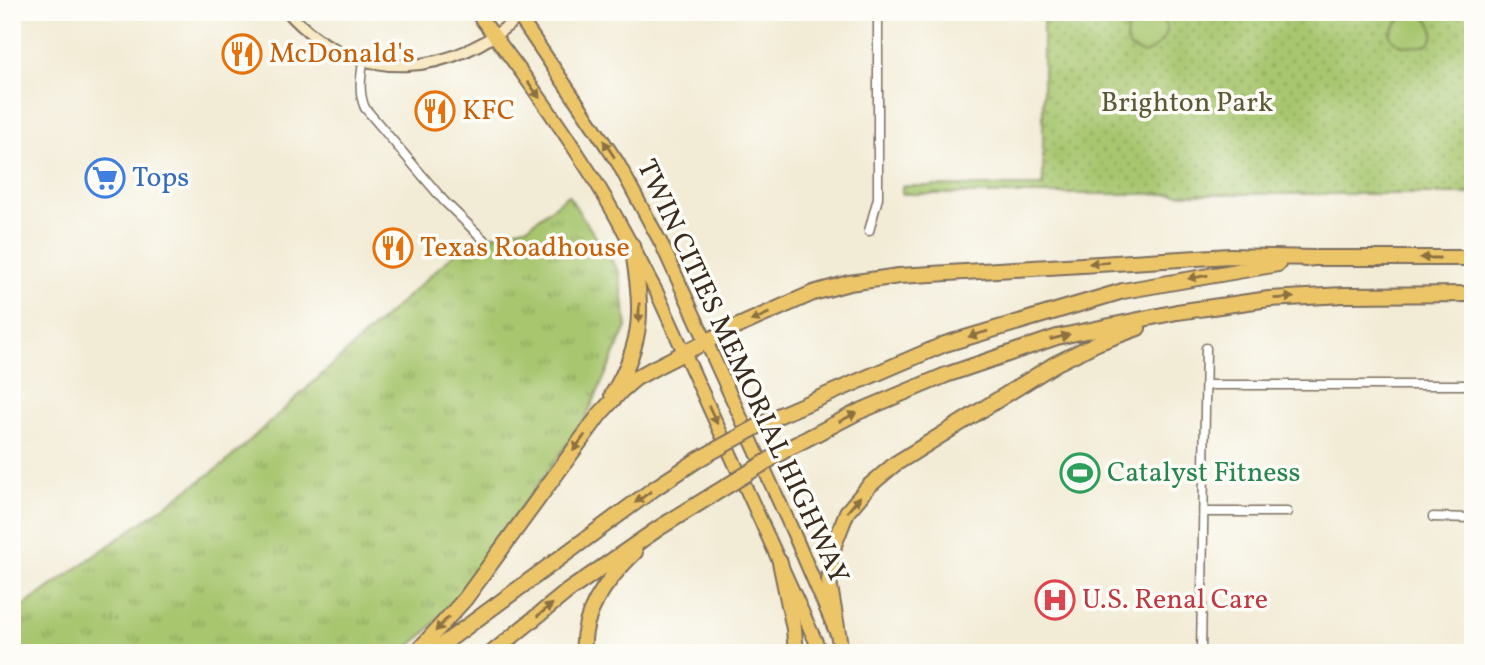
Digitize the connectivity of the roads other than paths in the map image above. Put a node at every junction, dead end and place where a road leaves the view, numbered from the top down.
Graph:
1 (288, 12) edge
2 (476, 12) edge
3 (878, 12) edge
4 (520, 14) edge
5 (494, 35) junction
6 (363, 61) junction
7 (869, 231) dead end
8 (487, 243) dead end
9 (632, 245) junction
10 (1314, 258) junction
11 (1473, 258) edge
12 (1473, 294) edge
13 (1177, 312) junction
14 (707, 341) junction
15 (1206, 348) dead end
16 (685, 353) junction
17 (1206, 385) junction
18 (1473, 385) edge
19 (600, 414) junction
20 (1204, 512) junction
21 (1287, 512) dead end
22 (1433, 517) dead end
23 (1473, 518) edge
24 (659, 528) junction
25 (780, 562) junction
26 (841, 646) edge
27 (416, 653) edge
28 (431, 653) edge
29 (492, 653) edge
30 (583, 653) edge
31 (796, 653) edge
32 (821, 653) edge
33 (1201, 653) edge

1 - 6 street
2 - 5 main road, TWIN CITIES MEMORIAL HIGHWAY
3 - 7 street
4 - 5 street
14 -> 4 main road, TWIN CITIES MEMORIAL HIGHWAY
5 - 6 street
5 -> 9 main road, TWIN CITIES MEMORIAL HIGHWAY
6 - 8 street
9 - 16 main road, TWIN CITIES MEMORIAL HIGHWAY
9 -> 19 highway
11 -> 10 highway
10 -> 14 highway
10 -> 28 highway, bridge
13 -> 12 highway
24 -> 13 highway, bridge
26 -> 13 highway
14 - 16 highway
14 - 26 main road, TWIN CITIES MEMORIAL HIGHWAY
15 - 17 street
16 - 19 highway
16 -> 25 main road, TWIN CITIES MEMORIAL HIGHWAY
17 - 18 street
17 - 20 street
19 -> 27 highway
20 - 21 street
20 - 33 street
22 - 23 street
29 -> 24 highway
24 - 30 highway
25 - 31 highway
25 - 32 main road, TWIN CITIES MEMORIAL HIGHWAY

